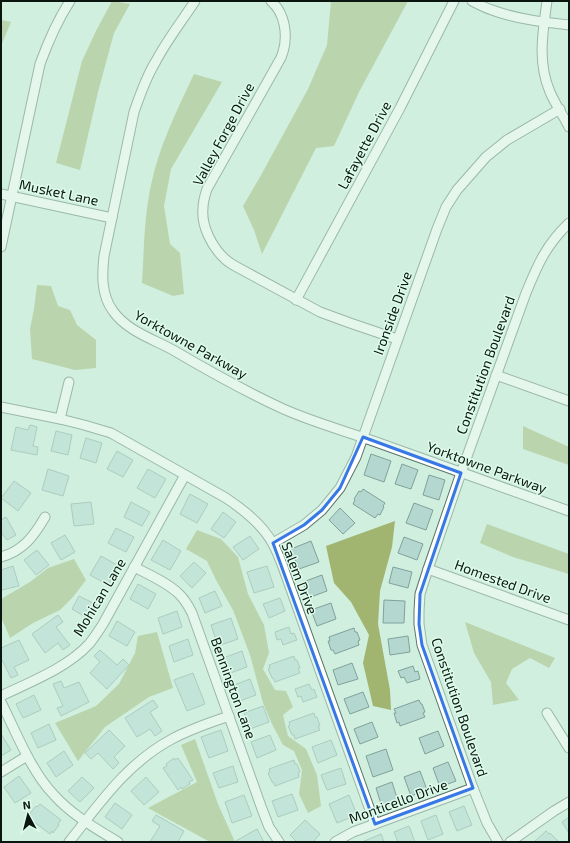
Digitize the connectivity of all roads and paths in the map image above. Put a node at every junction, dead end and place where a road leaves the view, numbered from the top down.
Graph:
1 (70, 1) edge
2 (195, 1) edge
3 (271, 1) edge
4 (454, 1) edge
5 (472, 1) edge
6 (547, 1) edge
7 (544, 22) junction
8 (569, 25) edge
9 (560, 110) junction
10 (569, 126) edge
11 (1, 194) edge
12 (12, 196) junction
13 (112, 218) junction
14 (569, 223) edge
15 (1, 247) edge
16 (296, 300) junction
17 (397, 339) junction
18 (496, 375) junction
19 (69, 382) dead end
20 (569, 401) edge
21 (1, 407) edge
22 (60, 419) junction
23 (362, 437) junction
24 (461, 472) junction
25 (185, 475) junction
26 (569, 511) edge
27 (45, 517) dead end
28 (273, 543) junction
29 (1, 557) edge
30 (134, 567) junction
31 (428, 569) junction
32 (569, 620) edge
33 (1, 696) edge
34 (1, 702) edge
35 (547, 713) dead end
36 (229, 716) junction
37 (569, 748) edge
38 (27, 756) junction
39 (1, 772) edge
40 (473, 788) junction
41 (569, 802) edge
42 (85, 822) junction
43 (375, 824) junction
44 (69, 842) edge
45 (118, 842) edge
46 (279, 842) edge
47 (335, 842) edge
48 (498, 842) edge
49 (510, 842) edge

1 - 12 street
2 - 13 street, Yorktowne Parkway
3 - 16 street, Valley Forge Drive
4 - 16 street, Lafayette Drive
5 - 7 street
6 - 7 street
7 - 8 street
7 - 9 street
9 - 10 street
9 - 17 street, Ironside Drive
11 - 12 street, Musket Lane
12 - 13 street, Musket Lane
12 - 15 street
13 - 23 street, Yorktowne Parkway
14 - 18 street, Constitution Boulevard
16 - 17 street, Valley Forge Drive
17 - 23 street, Ironside Drive
18 - 20 street
18 - 24 street, Constitution Boulevard
19 - 22 street
21 - 22 street, Salem Drive
22 - 25 street, Salem Drive
23 - 24 street, Yorktowne Parkway
23 - 28 street, Ironside Drive
24 - 26 street, Yorktowne Parkway
24 - 31 street, Constitution Boulevard
25 - 28 street, Salem Drive
25 - 30 street, Mohican Lane
27 - 29 street
28 - 43 street, Salem Drive
30 - 33 street, Mohican Lane
30 - 36 street, Bennington Lane
31 - 32 street, Homested Drive
31 - 40 street, Constitution Boulevard
34 - 38 street
35 - 37 street
36 - 42 street
36 - 46 street, Bennington Lane
38 - 39 street
38 - 42 street
40 - 43 street, Monticello Drive
40 - 48 street, Constitution Boulevard
41 - 49 street
42 - 44 street
42 - 45 street
43 - 47 street, Monticello Drive

